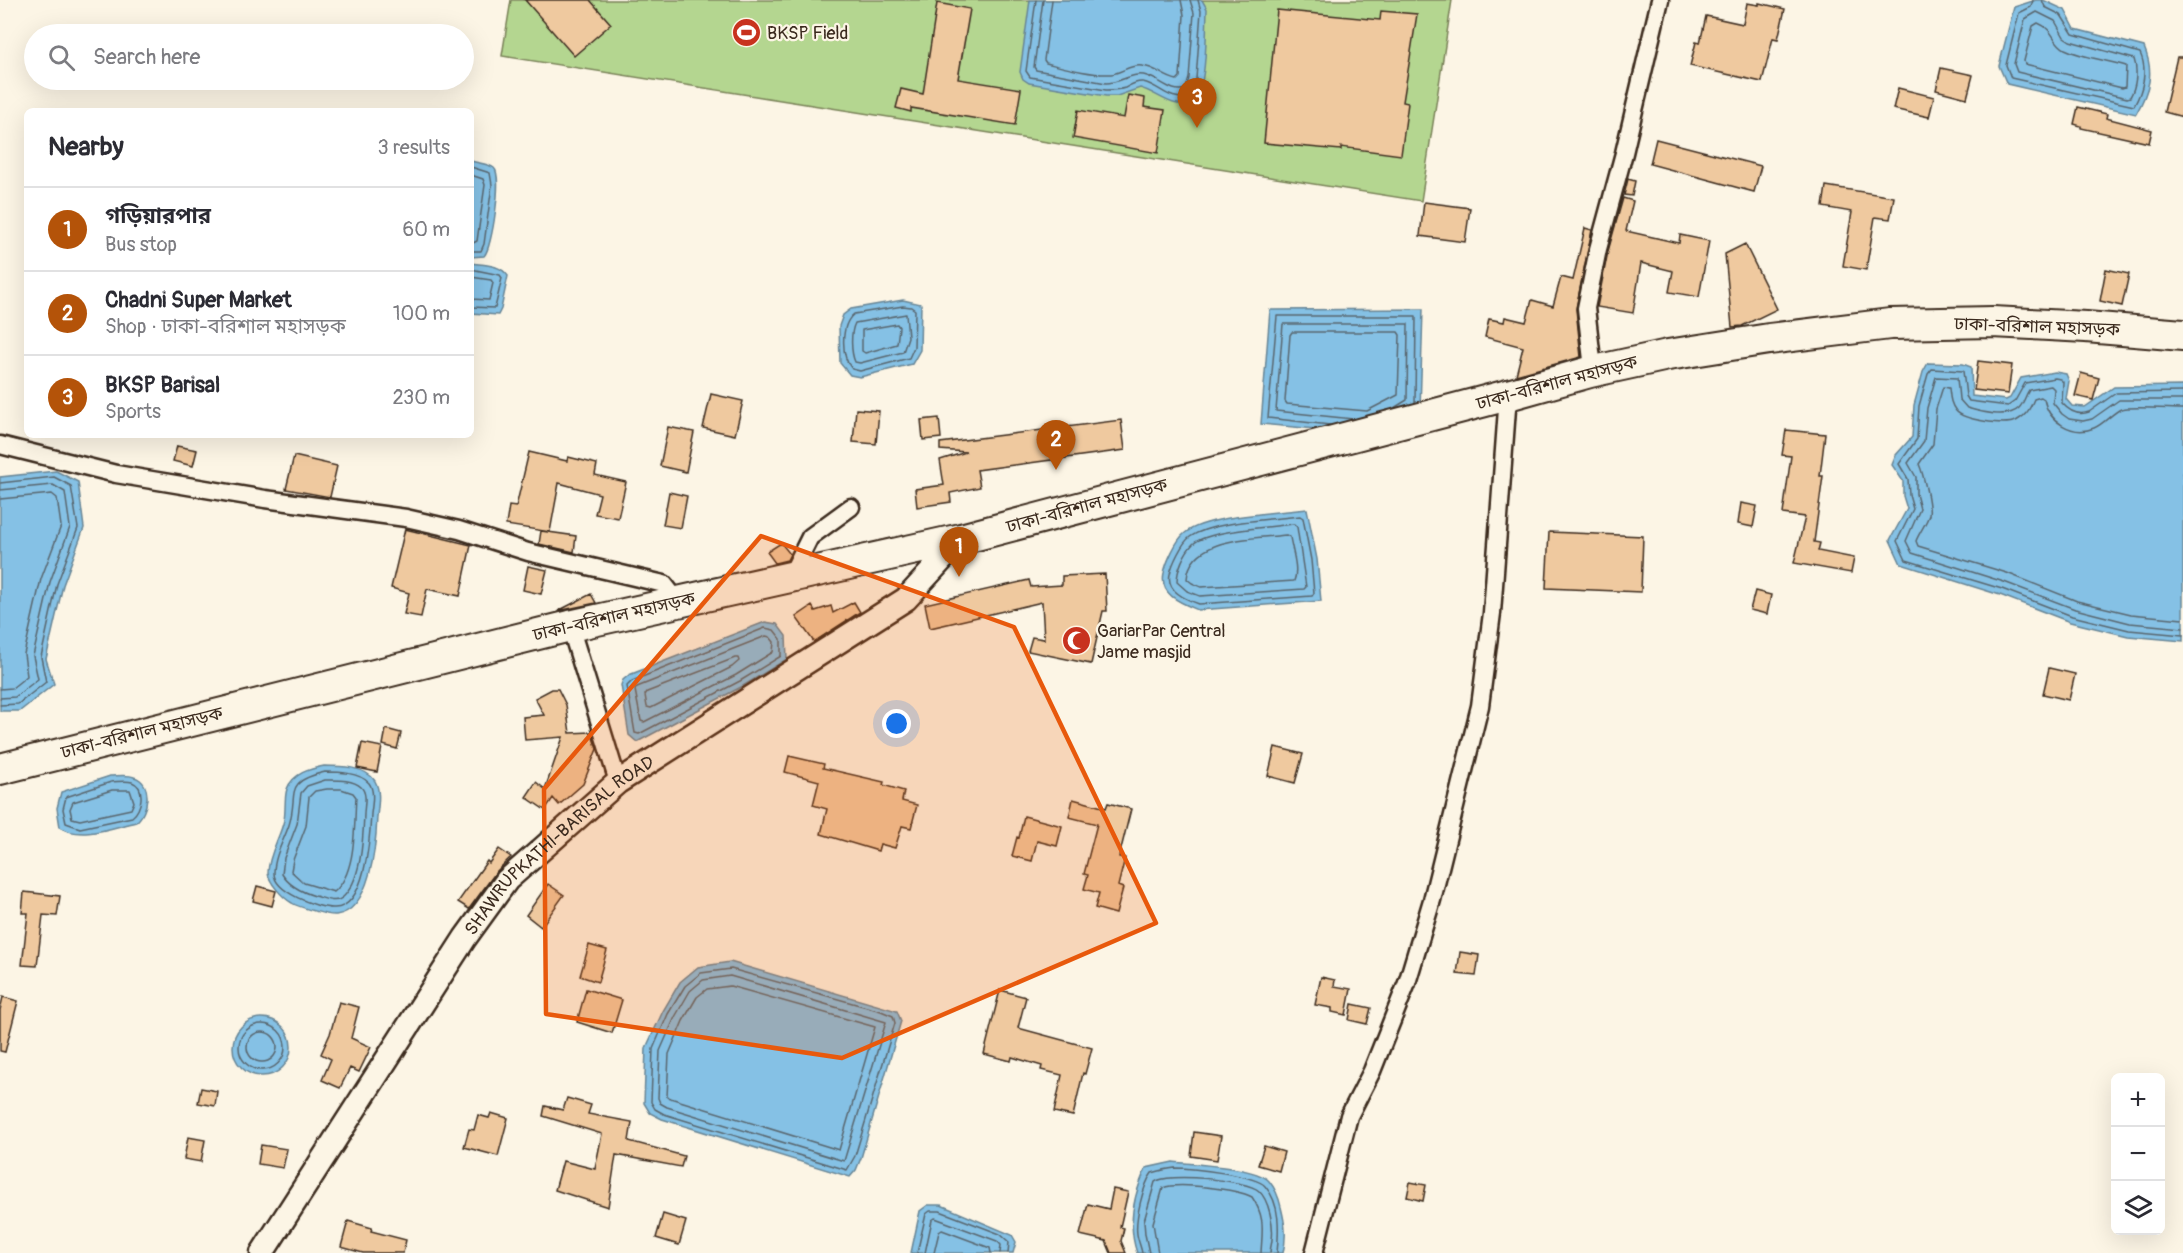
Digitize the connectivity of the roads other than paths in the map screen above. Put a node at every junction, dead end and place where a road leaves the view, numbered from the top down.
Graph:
1 (1660, 0) edge
2 (2183, 335) edge
3 (1590, 372) junction
4 (1508, 395) junction
5 (0, 445) edge
6 (851, 507) dead end
7 (961, 539) junction
8 (786, 578) junction
9 (678, 602) junction
10 (570, 626) junction
11 (0, 769) edge
12 (618, 782) junction
13 (262, 1253) edge
14 (1314, 1253) edge

1 - 3 street
2 - 3 highway, ঢাকা-বরিশাল মহাসড়ক
3 - 4 highway, ঢাকা-বরিশাল মহাসড়ক
4 - 7 highway, ঢাকা-বরিশাল মহাসড়ক
4 - 14 street
5 - 9 street
6 - 8 street
7 - 8 highway, ঢাকা-বরিশাল মহাসড়ক
7 - 12 main road, SHAWRUPKATHI-BARISAL ROAD
8 - 9 highway, ঢাকা-বরিশাল মহাসড়ক
9 - 10 highway, ঢাকা-বরিশাল মহাসড়ক
10 - 11 highway, ঢাকা-বরিশাল মহাসড়ক
10 - 12 street
12 - 13 main road, SHAWRUPKATHI-BARISAL ROAD

